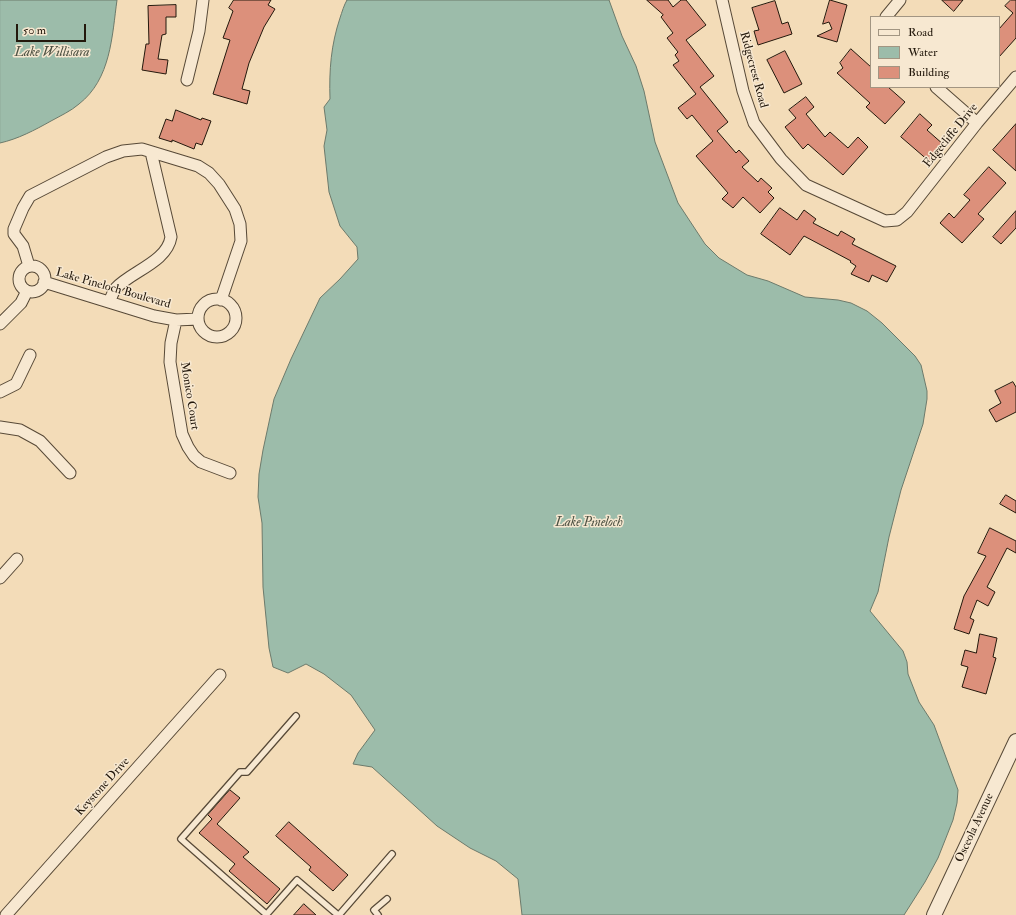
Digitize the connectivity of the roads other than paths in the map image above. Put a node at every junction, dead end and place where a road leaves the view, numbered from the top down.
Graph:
1 (203, 0) edge
2 (722, 0) edge
3 (900, 0) edge
4 (887, 16) edge
5 (1016, 78) edge
6 (187, 80) dead end
7 (937, 88) edge
8 (977, 123) junction
9 (151, 152) junction
10 (907, 212) joint
11 (29, 266) junction
12 (44, 282) junction
13 (27, 290) junction
14 (221, 300) junction
15 (109, 302) junction
16 (198, 319) junction
17 (176, 320) junction
18 (0, 324) edge
19 (30, 355) dead end
20 (0, 392) edge
21 (0, 427) edge
22 (70, 473) dead end
23 (230, 473) dead end
24 (17, 559) dead end
25 (0, 578) edge
26 (220, 676) dead end
27 (296, 716) dead end
28 (1016, 741) edge
29 (392, 854) dead end
30 (387, 899) dead end
31 (6, 915) edge
32 (266, 915) edge
33 (338, 915) edge
34 (378, 915) edge
35 (934, 915) edge

1 - 6 street
2 - 10 street, Ridgecrest Road
3 - 4 street
5 - 8 street, Edgecliffe Drive
7 - 8 street
8 - 10 street, Edgecliffe Drive
9 - 11 street
9 - 14 street
9 - 15 street
11 - 12 street, Lake Pineloch Boulevard
11 - 13 street
12 - 13 street, Lake Pineloch Boulevard
12 - 15 street, Lake Pineloch Boulevard
13 - 18 street
14 - 16 street
14 - 16 street
15 - 17 street, Lake Pineloch Boulevard
16 - 17 street, Lake Pineloch Boulevard
17 - 23 street, Monico Court
19 - 20 street
21 - 22 street
24 - 25 street
26 - 31 street, Keystone Drive
27 - 32 lane
28 - 35 street, Osceola Avenue
29 - 33 lane
30 - 34 lane
32 - 33 lane

